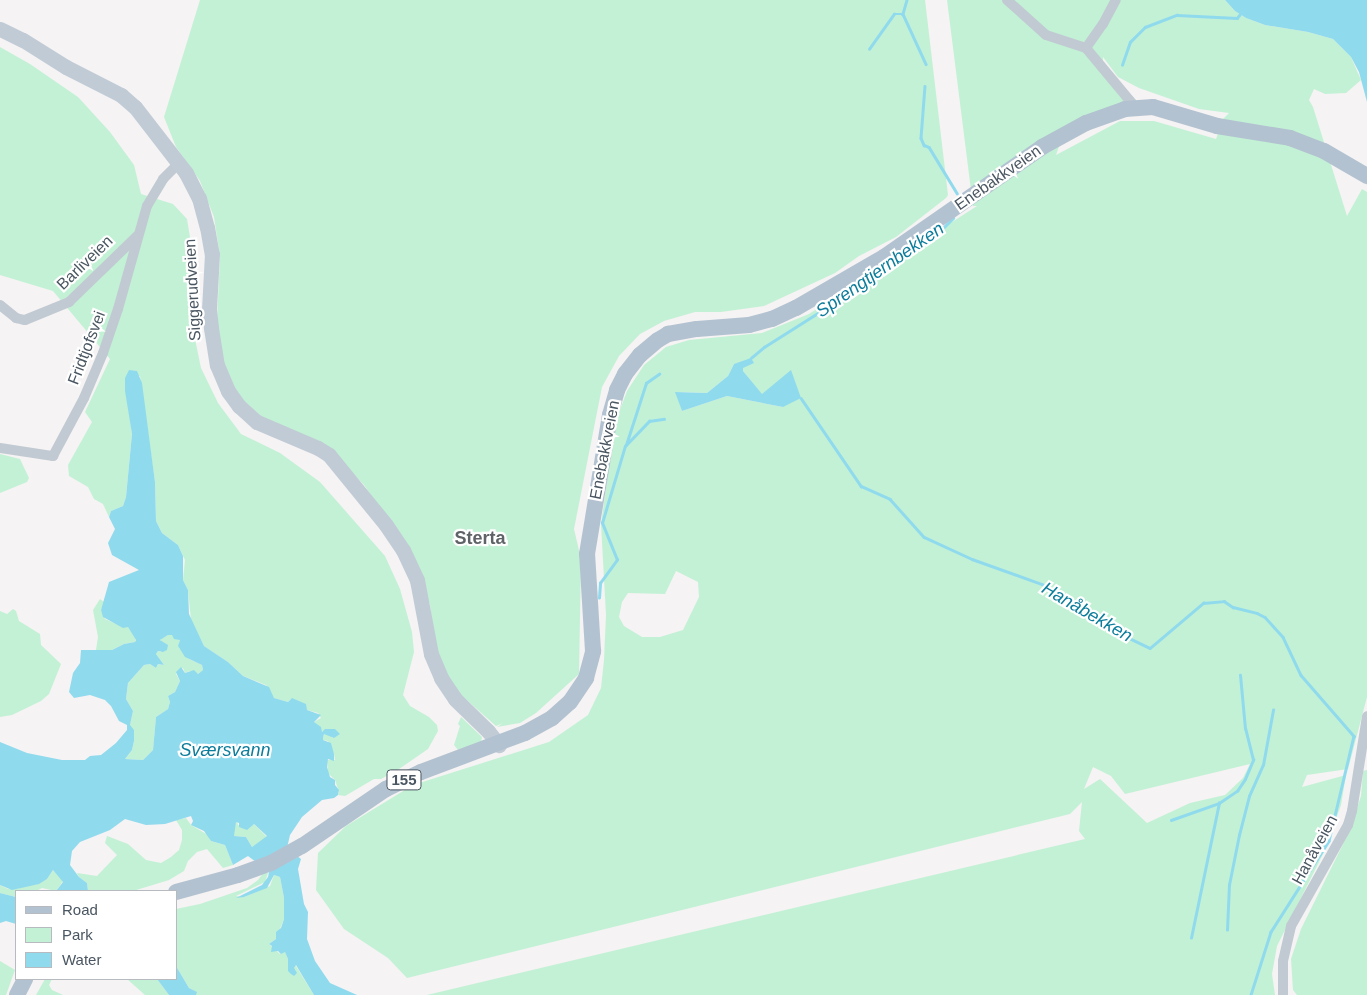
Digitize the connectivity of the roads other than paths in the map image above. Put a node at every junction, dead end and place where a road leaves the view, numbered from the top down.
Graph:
1 (1007, 0) edge
2 (1116, 0) edge
3 (0, 29) edge
4 (1086, 48) junction
5 (1136, 108) junction
6 (179, 163) junction
7 (1367, 176) edge
8 (137, 236) junction
9 (0, 305) edge
10 (0, 448) edge
11 (1367, 716) edge
12 (498, 745) junction
13 (178, 891) edge
14 (24, 980) edge
15 (17, 995) edge
16 (1283, 995) edge

1 - 4 street
2 - 4 street
3 - 6 main road, Siggerudveien
4 - 5 street
5 - 7 main road, Enebakkveien / 155
5 - 12 main road, Enebakkveien / 155
6 - 8 street, Fridtjofsvei
6 - 12 main road, Siggerudveien
8 - 9 street, Barliveien
8 - 10 street, Fridtjofsvei
11 - 16 street, Hanåveien
12 - 13 main road, Enebakkveien / 155
14 - 15 main road

